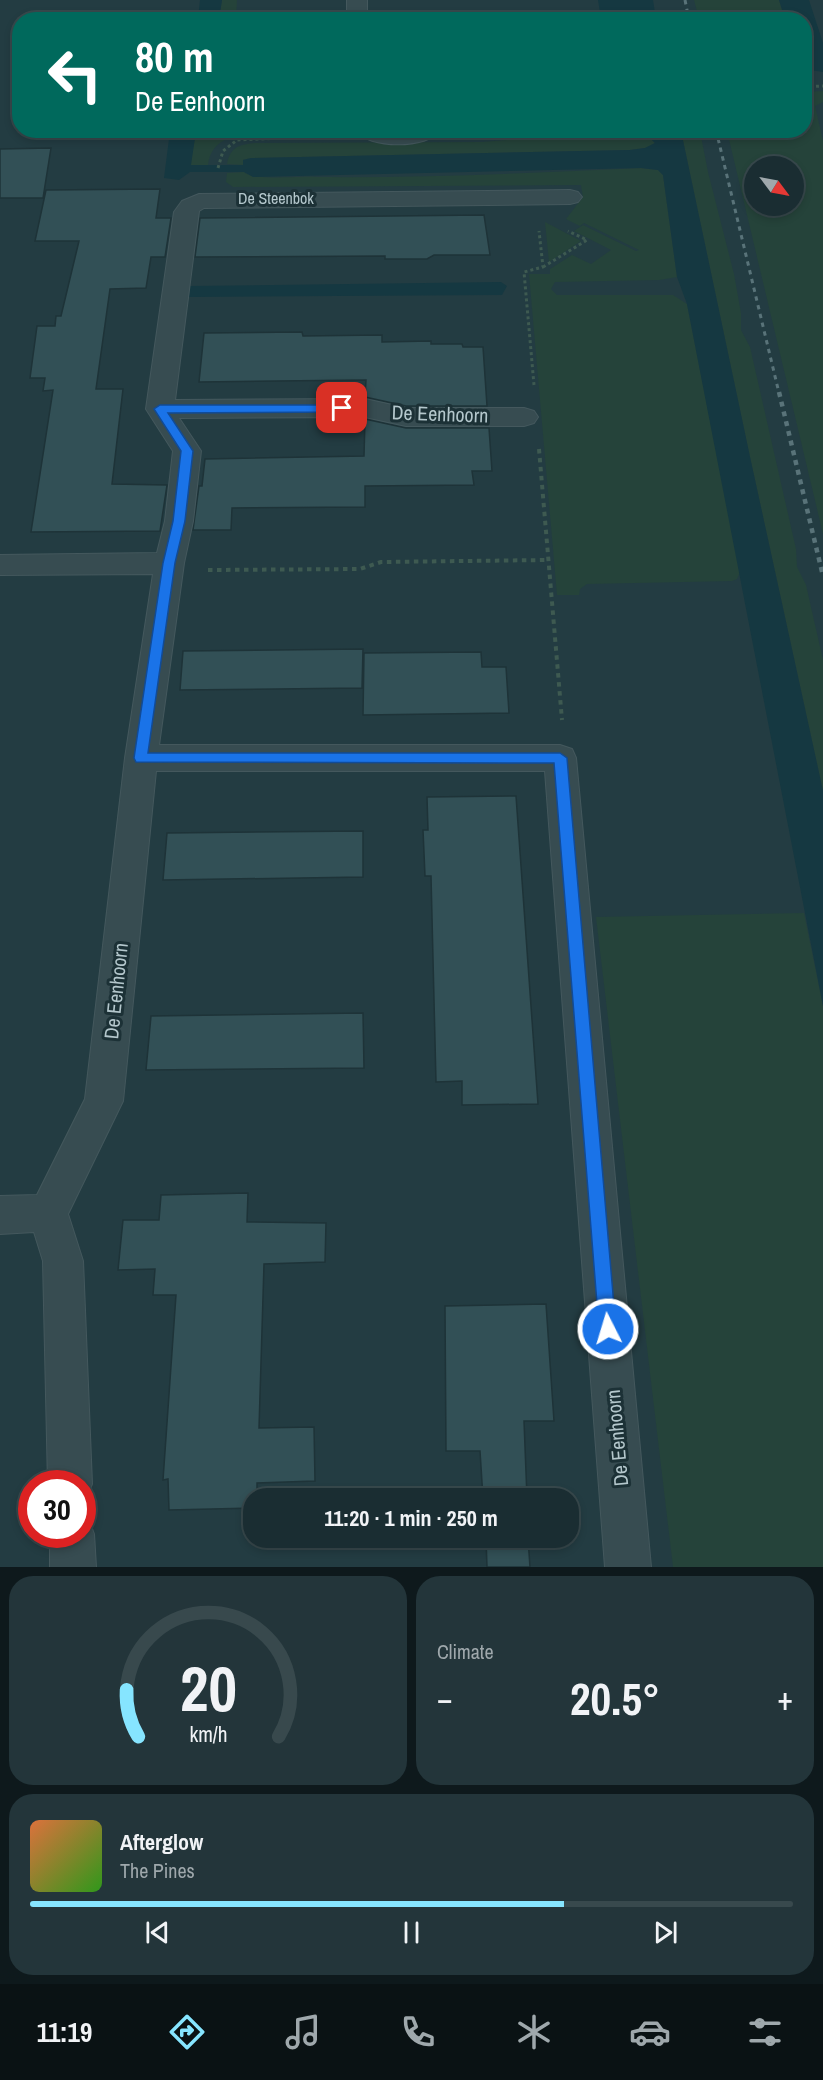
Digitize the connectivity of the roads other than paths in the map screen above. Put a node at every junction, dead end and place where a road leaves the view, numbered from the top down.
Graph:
1 (570, 197) dead end
2 (160, 409) junction
3 (532, 416) road end
4 (169, 563) junction
5 (0, 565) edge
6 (141, 758) junction
7 (48, 1213) junction
8 (0, 1215) edge
9 (70, 1470) edge
10 (72, 1548) edge
11 (73, 1567) edge
12 (628, 1567) edge

1 - 2 street, De Steenbok
2 - 3 street, De Eenhoorn
2 - 4 street, De Eenhoorn
4 - 5 street
4 - 6 street, De Eenhoorn
6 - 7 street, De Eenhoorn
6 - 12 street, De Eenhoorn
7 - 8 street
7 - 9 street
10 - 11 street

